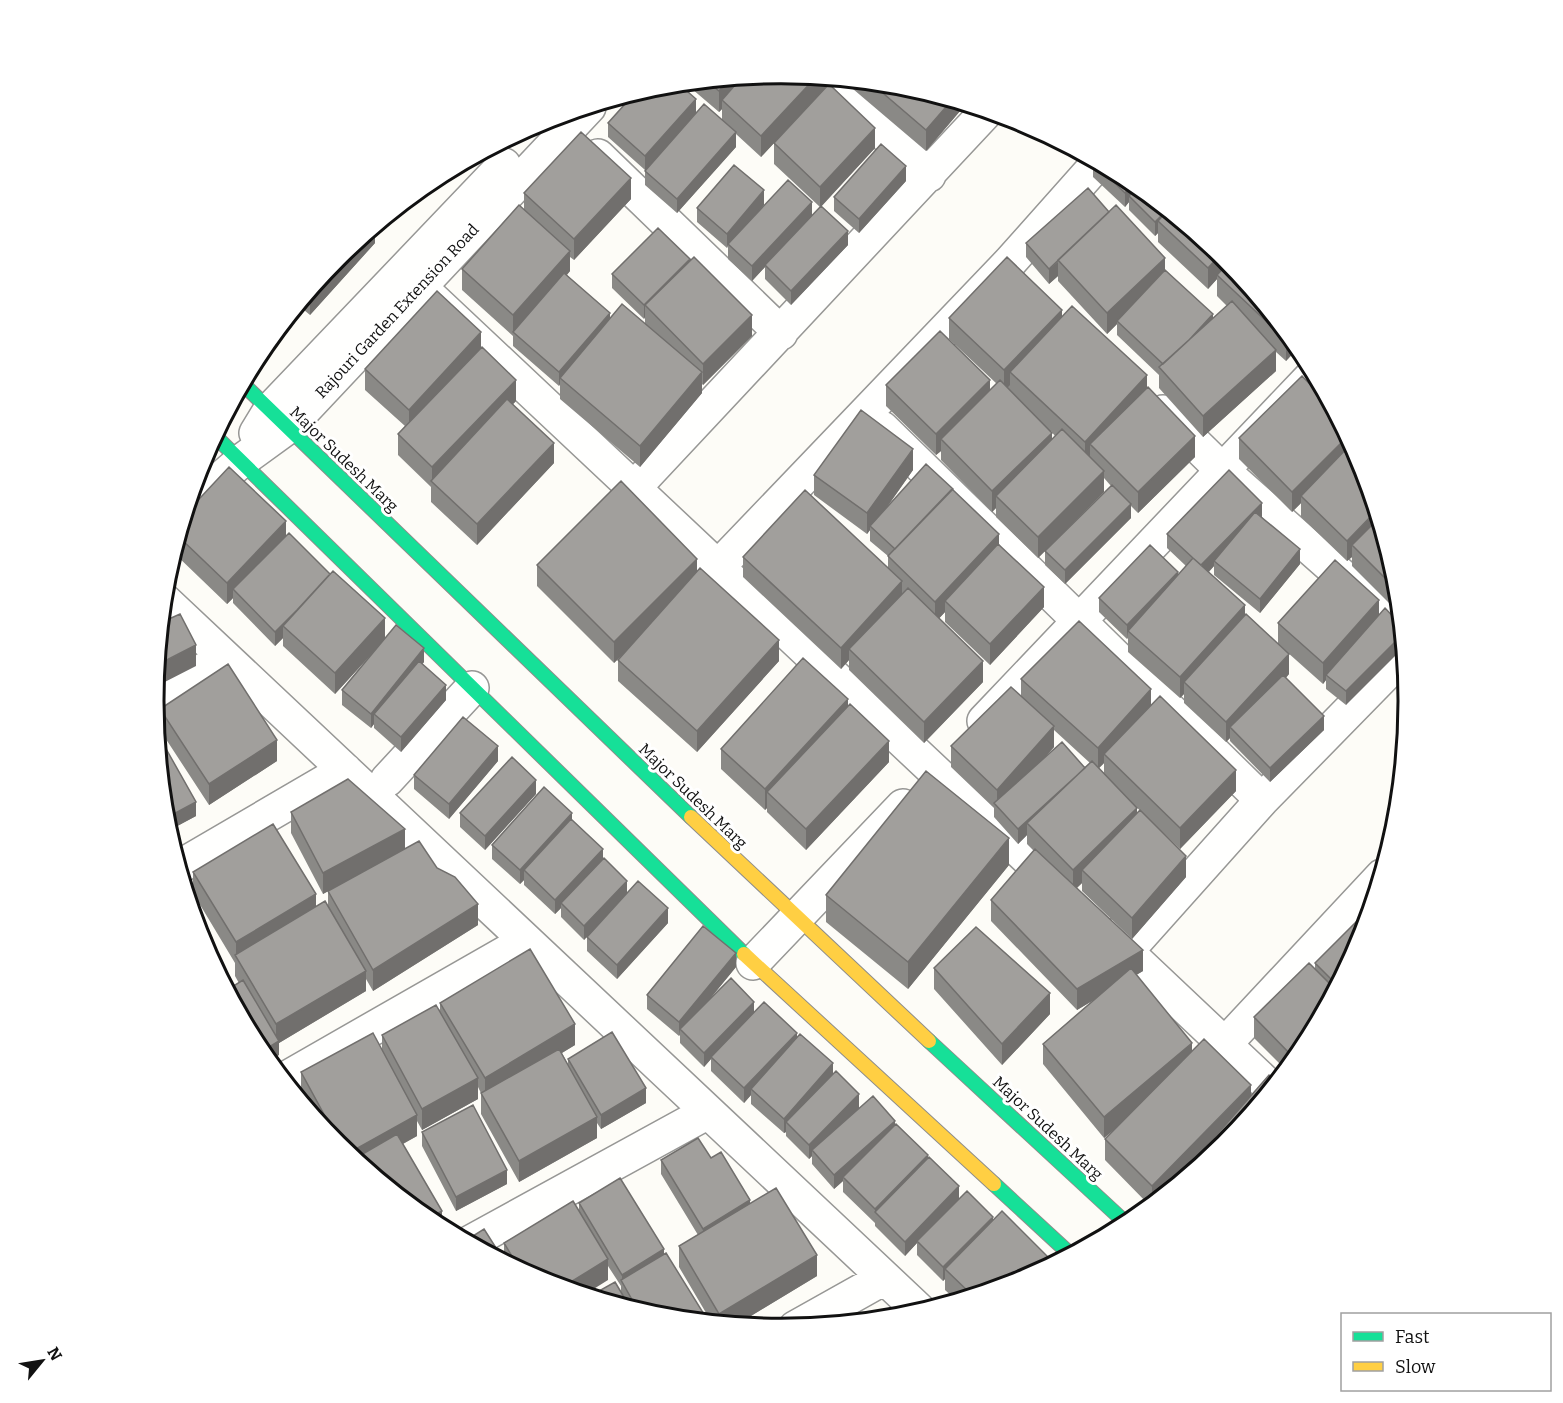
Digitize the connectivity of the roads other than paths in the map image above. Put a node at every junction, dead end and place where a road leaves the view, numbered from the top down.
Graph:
1 (832, 86) edge
2 (981, 117) edge
3 (571, 121) edge
4 (561, 125) edge
5 (562, 125) edge
6 (1093, 169) edge
7 (929, 175) junction
8 (1010, 262) junction
9 (420, 287) junction
10 (1036, 287) edge
11 (781, 333) junction
12 (1308, 380) edge
13 (249, 390) edge
14 (1146, 395) edge
15 (865, 412) junction
16 (279, 418) junction
17 (221, 442) edge
18 (241, 461) junction
19 (1222, 470) junction
20 (634, 488) junction
21 (199, 498) edge
22 (717, 567) junction
23 (171, 607) edge
24 (1078, 621) junction
25 (1394, 622) edge
26 (225, 658) junction
27 (1398, 661) edge
28 (472, 688) junction
29 (164, 692) edge
30 (345, 770) junction
31 (935, 772) junction
32 (387, 780) dead end
33 (1262, 800) junction
34 (186, 863) edge
35 (1367, 896) edge
36 (796, 918) junction
37 (526, 941) junction
38 (1126, 952) junction
39 (753, 963) junction
40 (1225, 1044) junction
41 (291, 1075) edge
42 (1266, 1083) edge
43 (708, 1112) junction
44 (1120, 1218) edge
45 (477, 1238) edge
46 (1065, 1250) edge
47 (884, 1278) junction
48 (913, 1304) edge
49 (812, 1318) edge

1 - 7 street
2 - 7 street
3 - 11 street
4 - 16 street, Rajouri Garden Extension Road
5 - 9 street, Rajouri Garden Extension Road
6 - 8 street
7 - 11 street
8 - 10 street
8 - 15 street
9 - 16 street, Rajouri Garden Extension Road
9 - 20 street
11 - 20 street
12 - 19 street
13 - 16 street, Major Sudesh Marg
14 - 19 street
15 - 22 street
15 - 24 street
16 - 18 street, Rajouri Garden Extension Road
16 - 36 street, Major Sudesh Marg
17 - 18 street
18 - 21 street, Rajouri Garden Extension Road
18 - 28 street
19 - 24 street
19 - 25 street
20 - 22 street
22 - 31 street
23 - 26 street
24 - 31 street
24 - 33 street
26 - 29 street
26 - 30 street
27 - 33 street
28 - 32 street
28 - 39 street
30 - 34 street
30 - 37 street
31 - 36 street
31 - 38 street
33 - 38 street
35 - 40 street
36 - 39 street
36 - 44 street, Major Sudesh Marg
37 - 41 street
37 - 43 street
38 - 40 street
39 - 46 street
40 - 42 street
43 - 45 street
43 - 47 street
47 - 48 street
47 - 49 street

